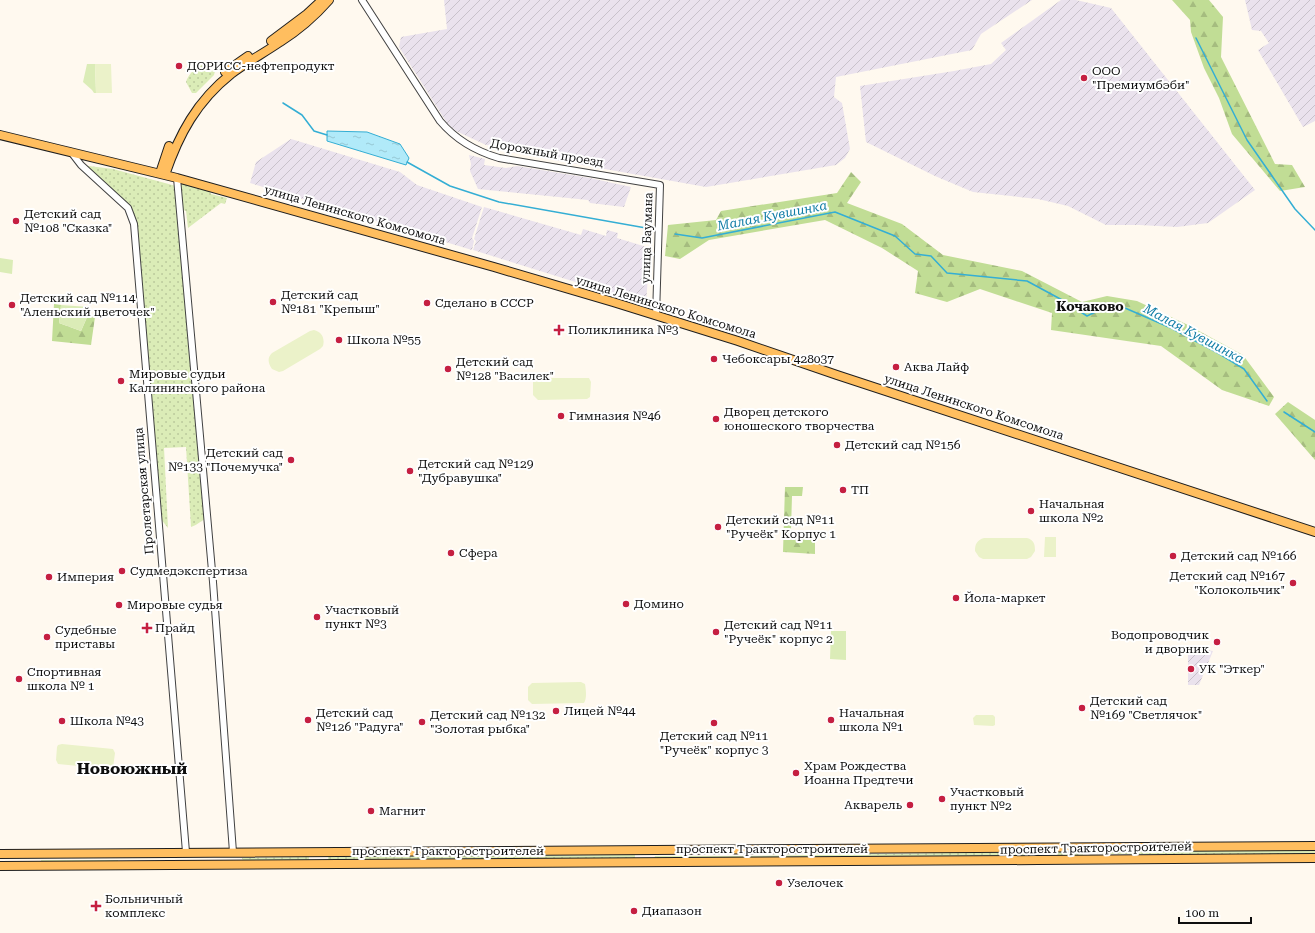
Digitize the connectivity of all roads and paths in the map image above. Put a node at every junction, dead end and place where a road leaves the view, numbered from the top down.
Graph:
1 (322, 0) edge
2 (329, 0) edge
3 (362, 0) edge
4 (255, 55) junction
5 (0, 136) edge
6 (71, 152) junction
7 (163, 174) junction
8 (177, 178) junction
9 (660, 184) joint
10 (656, 316) junction
11 (1315, 532) edge
12 (1315, 846) edge
13 (1086, 847) junction
14 (648, 850) junction
15 (186, 852) junction
16 (233, 852) junction
17 (30, 853) junction
18 (126, 853) junction
19 (0, 854) edge
20 (1315, 858) edge
21 (1086, 860) junction
22 (648, 862) junction
23 (228, 864) junction
24 (127, 865) junction
25 (190, 865) junction
26 (0, 866) edge
27 (30, 866) junction

1 - 4 main road
2 - 4 main road
3 - 9 street, Дорожный проезд
4 - 7 main road
5 - 6 main road, улица Ленинского Комсомола
6 - 7 main road, улица Ленинского Комсомола
6 - 15 street, Пролетарская улица
7 - 8 main road, улица Ленинского Комсомола
8 - 10 main road, улица Ленинского Комсомола
8 - 16 street
9 - 10 street, улица Баумана
10 - 11 main road, улица Ленинского Комсомола
12 - 13 main road, проспект Тракторостроителей
13 - 14 main road, проспект Тракторостроителей
13 - 21 main road
14 - 16 main road, проспект Тракторостроителей
14 - 22 main road
15 - 16 main road, проспект Тракторостроителей
15 - 18 main road, проспект Тракторостроителей
15 - 25 main road
16 - 23 main road
17 - 18 main road, проспект Тракторостроителей
17 - 19 main road, проспект Тракторостроителей
17 - 27 main road
18 - 24 main road
20 - 21 main road, проспект Тракторостроителей
21 - 22 main road, проспект Тракторостроителей
22 - 23 main road, проспект Тракторостроителей
23 - 25 main road, проспект Тракторостроителей
24 - 25 main road, проспект Тракторостроителей
24 - 27 main road, проспект Тракторостроителей
26 - 27 main road, проспект Тракторостроителей

